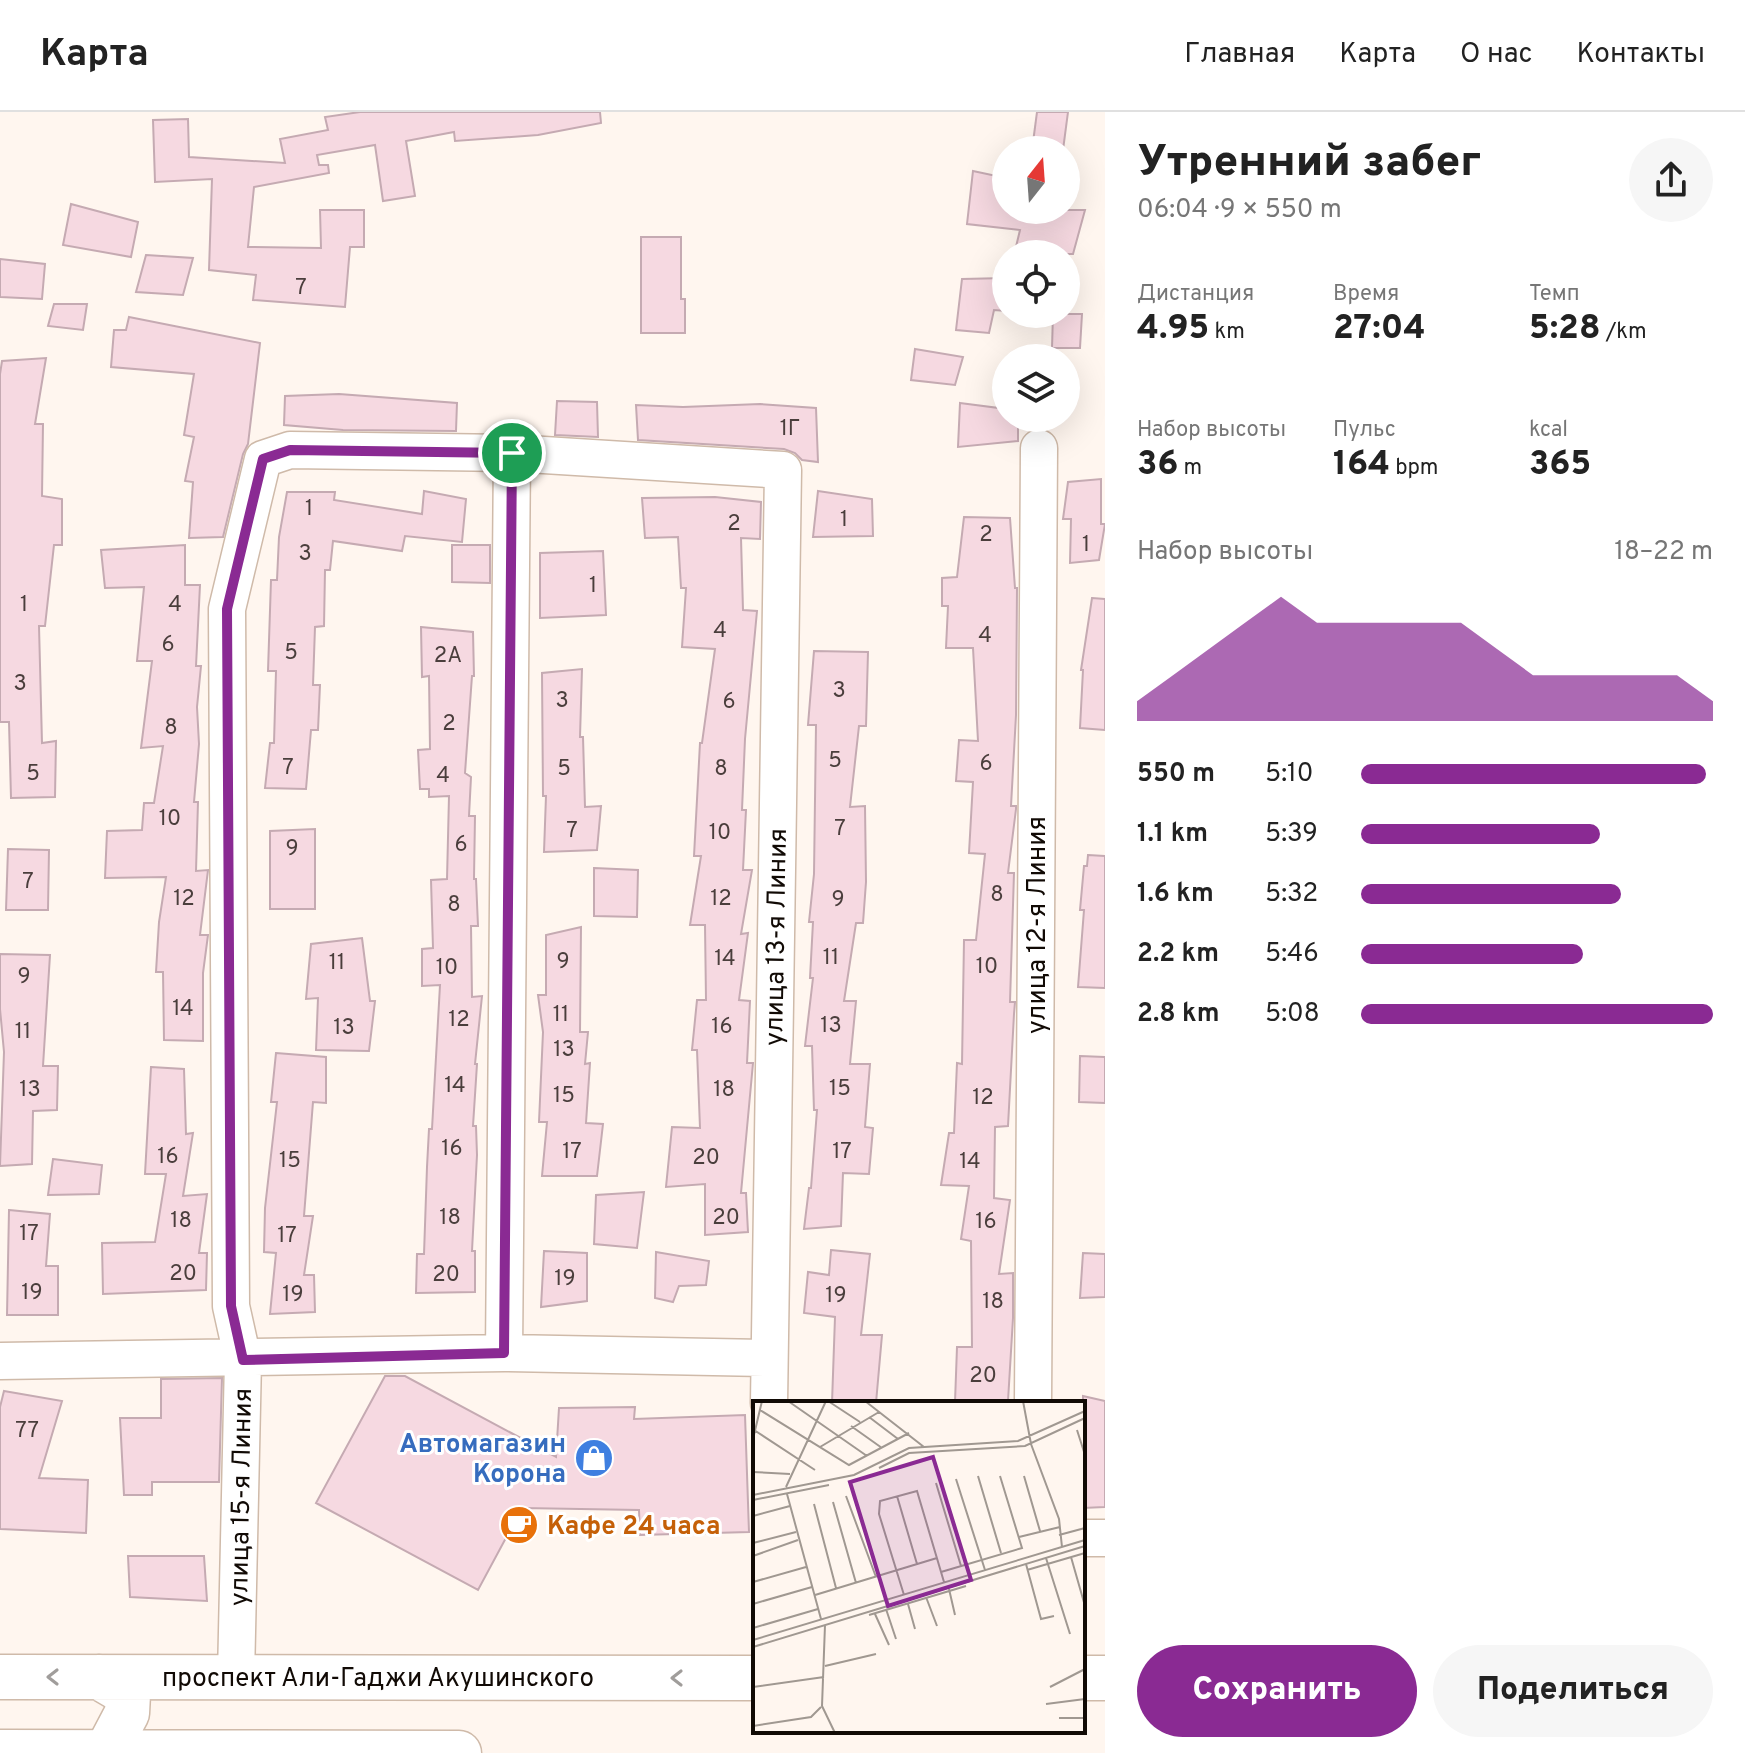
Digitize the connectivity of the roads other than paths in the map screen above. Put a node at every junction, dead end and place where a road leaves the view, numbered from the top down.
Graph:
1 (1039, 448) dead end
2 (512, 453) junction
3 (504, 1353) junction
4 (768, 1358) junction
5 (243, 1360) junction
6 (0, 1361) edge
7 (769, 1401) edge
8 (1033, 1401) edge
9 (0, 1677) edge
10 (99, 1677) junction
11 (236, 1677) junction
12 (753, 1678) edge
13 (107, 1751) junction
14 (0, 1752) edge
15 (459, 1753) edge

1 - 8 street, улица 12-я Линия
2 - 3 street
2 - 4 street, улица 13-я Линия
2 - 5 street, улица 15-я Линия
3 - 4 street
3 - 5 street
4 - 7 street, улица 13-я Линия
5 - 6 street
5 - 11 street, улица 15-я Линия
10 -> 9 main road, проспект Али-Гаджи Акушинского
10 - 11 main road, проспект Али-Гаджи Акушинского
10 - 13 main road
12 -> 11 main road, проспект Али-Гаджи Акушинского
13 - 14 main road
13 - 15 main road

